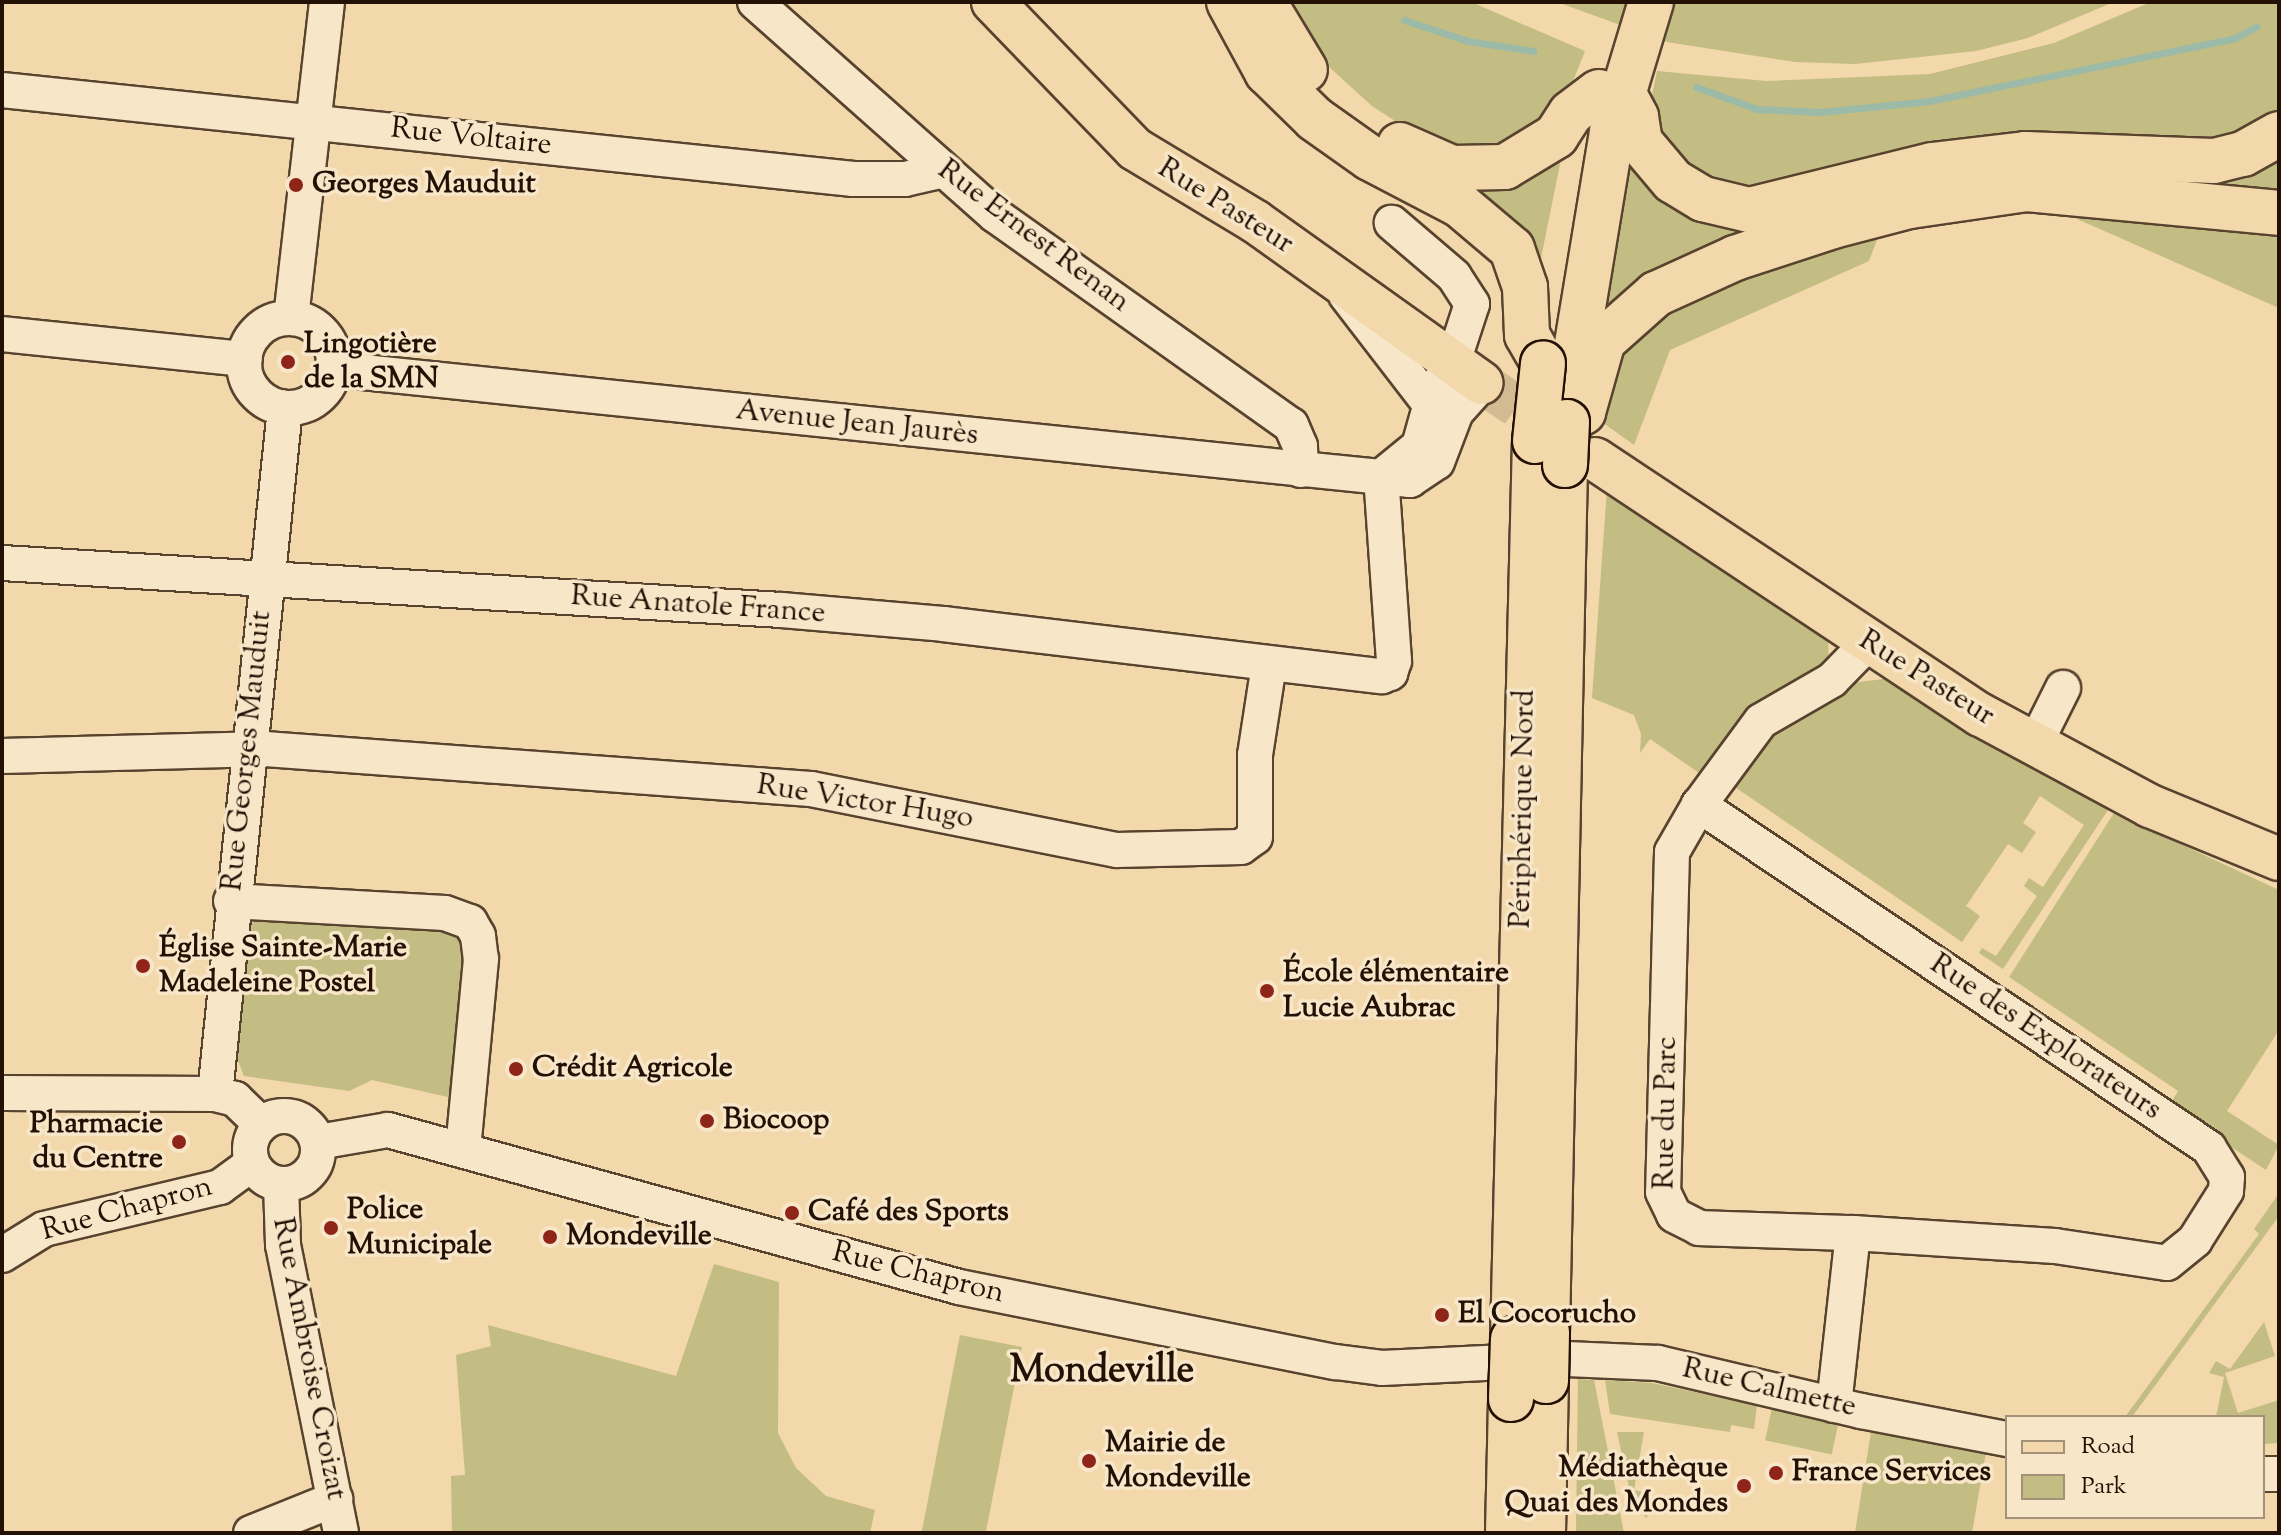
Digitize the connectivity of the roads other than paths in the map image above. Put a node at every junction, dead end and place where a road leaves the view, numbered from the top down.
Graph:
1 (327, 2) edge
2 (755, 2) edge
3 (993, 2) edge
4 (1229, 2) edge
5 (1264, 2) edge
6 (1627, 2) edge
7 (1651, 2) edge
8 (2, 90) edge
9 (1613, 116) junction
10 (313, 122) junction
11 (2269, 138) edge
12 (940, 171) junction
13 (2279, 213) edge
14 (1392, 223) dead end
15 (1334, 278) junction
16 (291, 318) junction
17 (2, 334) edge
18 (1564, 356) junction
19 (245, 359) junction
20 (334, 369) junction
21 (1468, 372) junction
22 (1430, 404) junction
23 (285, 408) junction
24 (1566, 447) junction
25 (1301, 470) junction
26 (1381, 477) junction
27 (2, 563) edge
28 (266, 580) junction
29 (1868, 643) junction
30 (1269, 665) junction
31 (2063, 688) dead end
32 (2034, 746) junction
33 (248, 749) junction
34 (2, 756) edge
35 (1699, 805) junction
36 (2279, 859) edge
37 (231, 901) junction
38 (2, 1093) edge
39 (215, 1094) junction
40 (261, 1124) junction
41 (318, 1142) junction
42 (463, 1150) junction
43 (252, 1164) junction
44 (281, 1184) junction
45 (1853, 1233) junction
46 (2, 1255) edge
47 (1529, 1362) junction
48 (1834, 1405) junction
49 (2005, 1439) edge
50 (335, 1499) junction
51 (251, 1533) edge
52 (341, 1533) edge
53 (1508, 1533) edge
54 (1543, 1533) edge

1 - 10 street
2 - 12 street, Rue Ernest Renan
3 - 15 main road, Rue Pasteur
4 - 18 highway
5 - 9 highway
6 - 9 highway
7 - 9 highway
8 - 10 street, Rue Voltaire
9 - 11 highway
9 - 18 highway, Périphérique Nord
10 - 12 street, Rue Voltaire
10 - 16 street
12 - 25 street, Rue Ernest Renan
13 - 18 highway
14 - 21 street
15 - 21 main road, Rue Pasteur
15 - 22 street
16 - 19 street
16 - 20 street
17 - 19 street
18 - 24 highway, Périphérique Nord
19 - 23 street
20 - 23 street
20 - 25 street, Avenue Jean Jaurès
21 - 22 street
21 - 26 street, Avenue Jean Jaurès
22 - 26 street
23 - 28 street, Rue Georges Mauduit
24 - 29 main road, Rue Pasteur
24 - 47 highway, Périphérique Nord
25 - 26 street, Avenue Jean Jaurès
26 - 30 street, Rue Anatole France
27 - 28 street, Rue Anatole France
28 - 30 street, Rue Anatole France
28 - 33 street, Rue Georges Mauduit
29 - 32 main road, Rue Pasteur
29 - 35 street
30 - 33 street, Rue Victor Hugo
31 - 32 street
32 - 36 main road, Rue Pasteur
33 - 34 street
33 - 37 street, Rue Georges Mauduit
35 - 45 street, Rue du Parc
35 - 45 street, Rue des Explorateurs
37 - 39 street, Rue Georges Mauduit
37 - 42 street
38 - 39 street
39 - 40 street
40 - 41 street
40 - 43 street
41 - 42 street, Rue Chapron
41 - 44 street
42 - 47 street, Rue Chapron
43 - 44 street
43 - 46 street, Rue Chapron
44 - 50 street, Rue Ambroise Croizat
45 - 48 street
47 - 48 street, Rue Calmette
47 - 53 highway, Périphérique Nord
47 - 54 highway, Périphérique Nord
48 - 49 street, Rue Calmette
50 - 51 street
50 - 52 street, Rue Ambroise Croizat

